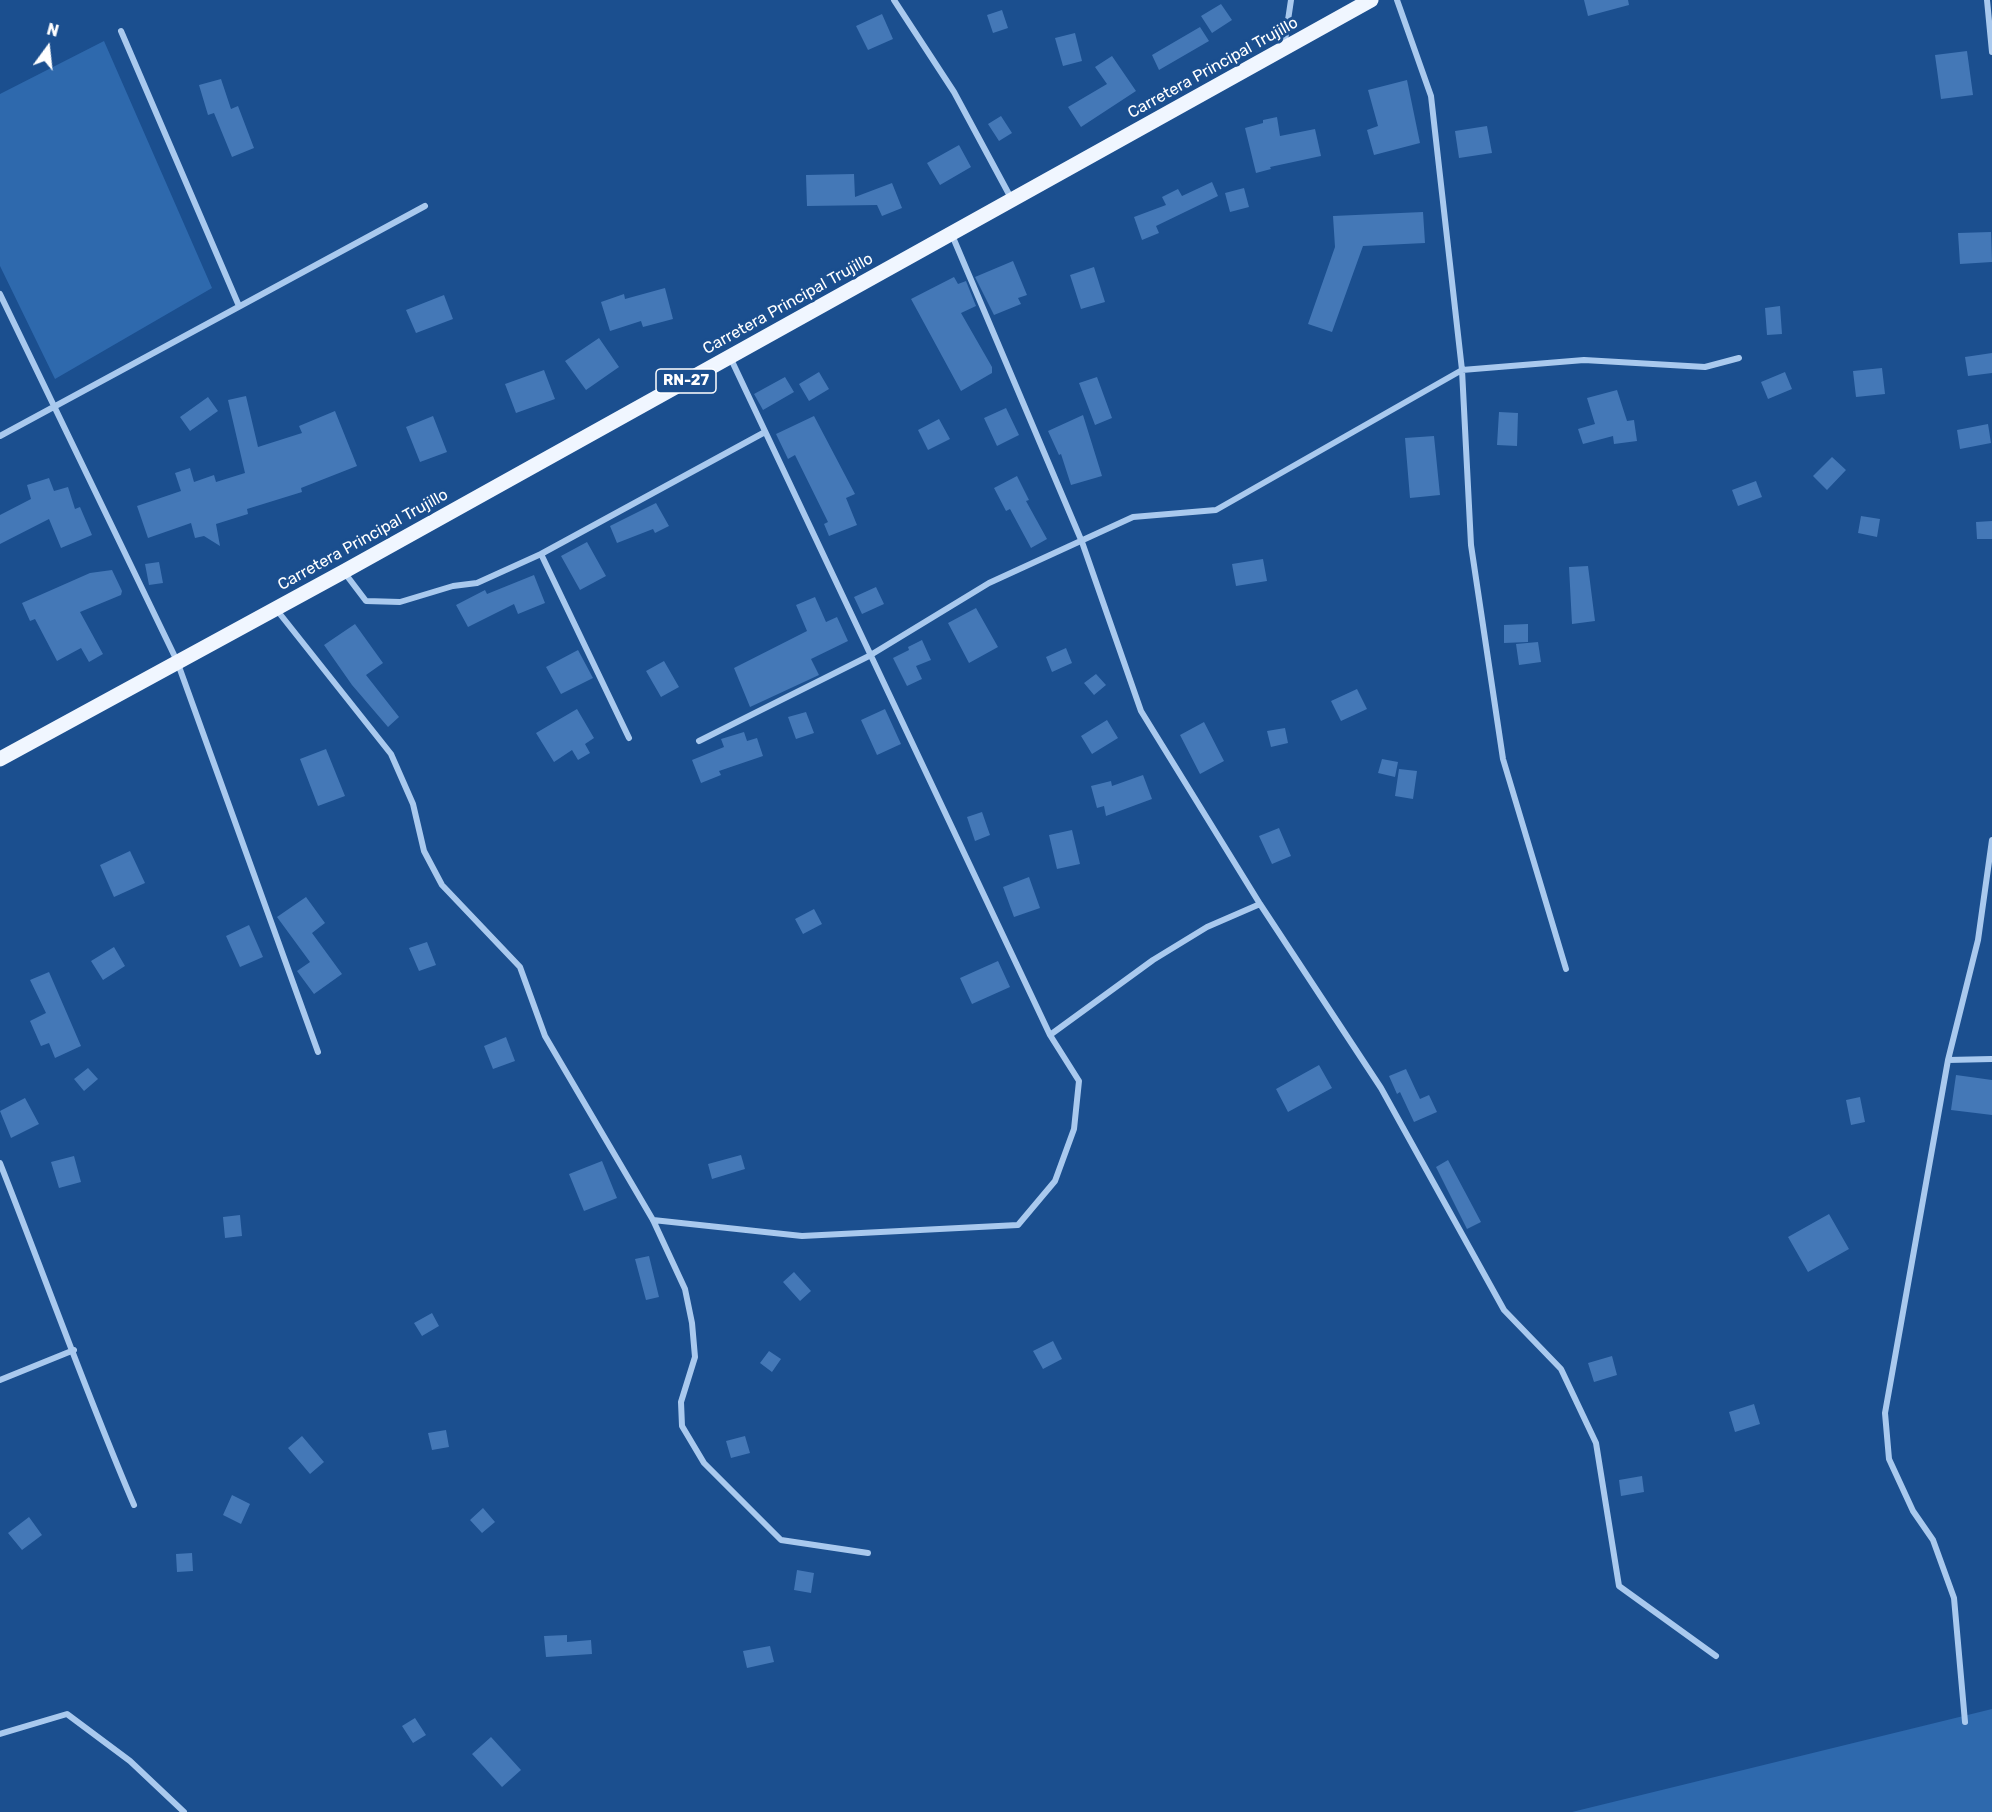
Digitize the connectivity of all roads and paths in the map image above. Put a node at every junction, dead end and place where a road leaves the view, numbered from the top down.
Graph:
1 (894, 0) edge
2 (1291, 0) edge
3 (1371, 0) edge
4 (1397, 0) edge
5 (1987, 0) edge
6 (121, 32) dead end
7 (1283, 51) junction
8 (1992, 52) edge
9 (1012, 200) junction
10 (425, 206) dead end
11 (952, 235) junction
12 (0, 294) edge
13 (239, 306) junction
14 (729, 357) junction
15 (1739, 358) dead end
16 (1462, 369) junction
17 (53, 407) junction
18 (765, 432) junction
19 (0, 436) edge
20 (1082, 542) junction
21 (541, 554) junction
22 (344, 572) junction
23 (276, 608) junction
24 (869, 656) junction
25 (177, 662) junction
26 (629, 738) dead end
27 (699, 741) dead end
28 (0, 759) edge
29 (1992, 840) edge
30 (1260, 904) junction
31 (1566, 969) dead end
32 (1050, 1035) junction
33 (318, 1052) dead end
34 (1992, 1059) edge
35 (1948, 1060) junction
36 (0, 1163) edge
37 (653, 1221) junction
38 (74, 1350) junction
39 (0, 1380) edge
40 (134, 1505) dead end
41 (868, 1553) dead end
42 (1716, 1656) dead end
43 (1965, 1722) dead end
44 (0, 1734) edge
45 (184, 1812) edge

1 - 9 street
2 - 7 street
3 - 7 main road, Carretera Principal Trujillo / RN-27
4 - 16 street
5 - 8 street
6 - 13 street
7 - 9 main road, Carretera Principal Trujillo / RN-27
9 - 11 main road, Carretera Principal Trujillo / RN-27
10 - 13 street
11 - 14 main road, Carretera Principal Trujillo / RN-27
11 - 20 street
12 - 17 street
13 - 17 street
14 - 18 street
14 - 22 main road, Carretera Principal Trujillo / RN-27
15 - 16 street
16 - 20 street
16 - 31 street
17 - 19 street
17 - 25 street
18 - 21 street
18 - 24 street
20 - 24 street
20 - 30 street
21 - 22 street
21 - 26 street
22 - 23 main road, Carretera Principal Trujillo / RN-27
23 - 25 main road, Carretera Principal Trujillo / RN-27
23 - 37 street
24 - 27 street
24 - 32 street
25 - 28 main road, Carretera Principal Trujillo / RN-27
25 - 33 street
29 - 35 street
30 - 32 street
30 - 42 street
32 - 37 street
34 - 35 street
35 - 43 street
36 - 38 street
37 - 41 street
38 - 39 street
38 - 40 street
44 - 45 street

